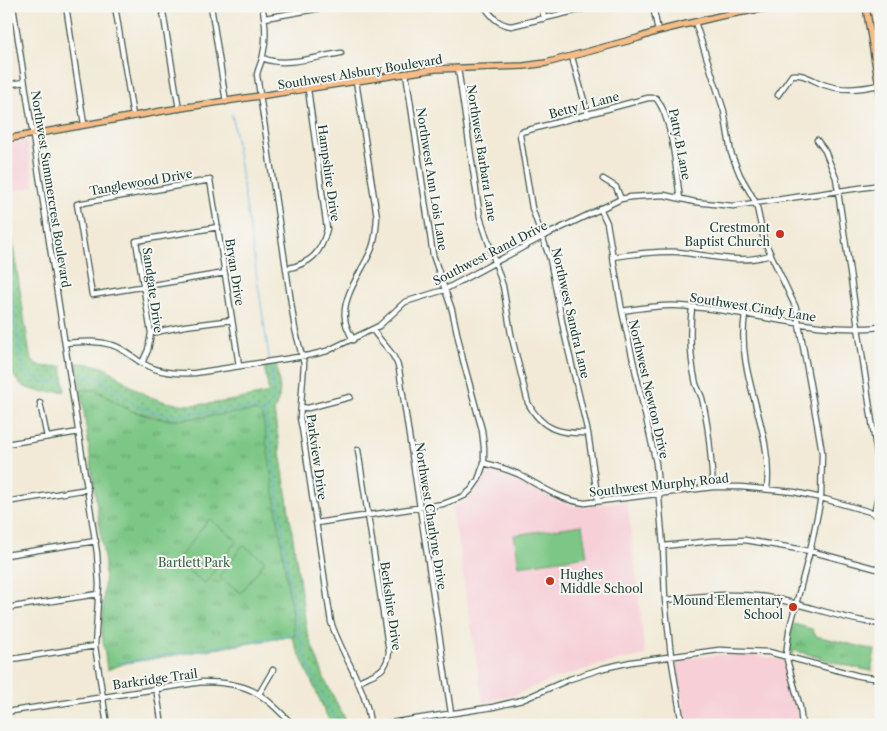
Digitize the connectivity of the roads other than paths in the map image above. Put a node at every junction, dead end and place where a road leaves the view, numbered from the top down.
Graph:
1 (13, 6) edge
2 (66, 6) edge
3 (115, 6) edge
4 (162, 6) edge
5 (211, 6) edge
6 (262, 6) edge
7 (333, 6) edge
8 (484, 6) edge
9 (542, 6) edge
10 (596, 6) edge
11 (653, 6) edge
12 (803, 6) edge
13 (864, 6) edge
14 (748, 8) edge
15 (868, 10) edge
16 (265, 18) junction
17 (544, 20) junction
18 (695, 22) junction
19 (658, 31) junction
20 (342, 53) dead end
21 (572, 57) junction
22 (263, 58) junction
23 (458, 68) junction
24 (406, 73) junction
25 (356, 81) junction
26 (24, 82) junction
27 (6, 85) edge
28 (878, 85) junction
29 (308, 89) junction
30 (778, 95) dead end
31 (259, 97) junction
32 (653, 98) joint
33 (881, 98) edge
34 (226, 102) junction
35 (178, 109) junction
36 (588, 115) junction
37 (133, 116) junction
38 (84, 124) junction
39 (521, 132) joint
40 (32, 134) junction
41 (6, 139) edge
42 (817, 140) dead end
43 (603, 179) dead end
44 (210, 180) joint
45 (881, 185) edge
46 (838, 190) junction
47 (621, 199) junction
48 (680, 199) junction
49 (756, 203) junction
50 (600, 208) junction
51 (218, 227) junction
52 (542, 237) junction
53 (770, 255) junction
54 (612, 257) junction
55 (495, 262) junction
56 (286, 269) junction
57 (225, 273) junction
58 (144, 286) junction
59 (444, 290) junction
60 (692, 307) junction
61 (622, 310) junction
62 (745, 314) junction
63 (232, 320) junction
64 (799, 324) junction
65 (881, 327) edge
66 (858, 329) junction
67 (373, 330) junction
68 (151, 333) junction
69 (353, 340) junction
70 (65, 343) junction
71 (302, 357) junction
72 (142, 363) junction
73 (239, 366) junction
74 (350, 397) dead end
75 (40, 403) dead end
76 (301, 407) junction
77 (79, 432) junction
78 (588, 433) junction
79 (47, 437) junction
80 (6, 444) edge
81 (358, 450) dead end
82 (484, 463) junction
83 (713, 487) junction
84 (88, 489) junction
85 (767, 489) junction
86 (659, 493) junction
87 (821, 498) junction
88 (598, 501) junction
89 (6, 502) edge
90 (420, 507) junction
91 (874, 514) junction
92 (368, 515) junction
93 (881, 515) edge
94 (316, 523) junction
95 (96, 541) junction
96 (663, 546) junction
97 (810, 550) junction
98 (6, 555) edge
99 (881, 570) edge
100 (98, 594) junction
101 (665, 600) junction
102 (796, 603) junction
103 (6, 608) edge
104 (881, 624) edge
105 (95, 646) junction
106 (671, 656) junction
107 (786, 656) junction
108 (6, 660) edge
109 (274, 670) dead end
110 (881, 679) edge
111 (357, 682) junction
112 (156, 688) junction
113 (259, 694) junction
114 (102, 697) junction
115 (6, 712) edge
116 (451, 713) junction
117 (107, 725) edge
118 (162, 725) edge
119 (293, 725) edge
120 (370, 725) edge
121 (378, 725) edge
122 (682, 725) edge
123 (802, 725) edge

1 - 26 street, Northwest Summercrest Boulevard
2 - 38 street
3 - 37 street
4 - 35 street
5 - 34 street
6 - 16 street, Parkview Drive
7 - 16 street
8 - 17 street
9 - 17 street
10 - 17 street
11 - 19 street
12 - 14 main road, Southwest Alsbury Boulevard
13 - 15 main road
14 - 18 main road, Southwest Alsbury Boulevard
15 - 28 main road
16 - 22 street, Parkview Drive
18 - 19 main road, Southwest Alsbury Boulevard
18 - 49 street
19 - 21 main road, Southwest Alsbury Boulevard
20 - 22 street
21 - 23 main road, Southwest Alsbury Boulevard
21 - 36 street
22 - 31 street, Parkview Drive
23 - 24 main road, Southwest Alsbury Boulevard
23 - 55 street, Northwest Barbara Lane
24 - 25 main road, Southwest Alsbury Boulevard
24 - 59 street, Northwest Ann Lois Lane
25 - 29 main road, Southwest Alsbury Boulevard
25 - 69 street
26 - 27 street
26 - 40 street, Northwest Summercrest Boulevard
28 - 30 street
28 - 33 main road
29 - 31 main road, Southwest Alsbury Boulevard
29 - 56 street, Hampshire Drive
31 - 34 main road, Southwest Alsbury Boulevard
31 - 56 street, Parkview Drive
32 - 36 street, Betty L Lane
32 - 48 street, Patty B Lane
34 - 35 main road, Southwest Alsbury Boulevard
35 - 37 main road, Southwest Alsbury Boulevard
36 - 39 street, Betty L Lane
37 - 38 main road, Southwest Alsbury Boulevard
38 - 40 main road, Southwest Alsbury Boulevard
39 - 52 street, Northwest Sandra Lane
40 - 41 main road, Southwest Alsbury Boulevard
40 - 70 street, Northwest Summercrest Boulevard
42 - 46 street
43 - 47 street
44 - 51 street, Bryan Drive
44 - 58 street, Tanglewood Drive
45 - 46 street, Southwest Rand Drive
46 - 49 street, Southwest Rand Drive
46 - 66 street
47 - 48 street, Southwest Rand Drive
47 - 50 street, Southwest Rand Drive
48 - 49 street, Southwest Rand Drive
49 - 53 street
50 - 52 street, Southwest Rand Drive
50 - 54 street, Northwest Newton Drive
51 - 57 street, Bryan Drive
51 - 58 street, Sandgate Drive
52 - 55 street, Southwest Rand Drive
52 - 78 street, Northwest Sandra Lane
53 - 54 street
53 - 64 street
54 - 61 street, Northwest Newton Drive
55 - 59 street, Southwest Rand Drive
55 - 78 street, Northwest Barbara Lane
56 - 71 street, Parkview Drive
57 - 58 street
57 - 63 street, Bryan Drive
58 - 68 street, Sandgate Drive
59 - 67 street, Southwest Rand Drive
59 - 82 street, Northwest Ann Lois Lane
60 - 61 street, Southwest Cindy Lane
60 - 62 street, Southwest Cindy Lane
60 - 83 street
61 - 86 street, Northwest Newton Drive
62 - 64 street, Southwest Cindy Lane
62 - 85 street
63 - 68 street
63 - 73 street, Bryan Drive
64 - 66 street, Southwest Cindy Lane
64 - 87 street
65 - 66 street, Southwest Cindy Lane
66 - 91 street
67 - 69 street, Southwest Rand Drive
67 - 90 street, Northwest Charlyne Drive
68 - 72 street, Sandgate Drive
69 - 71 street, Southwest Rand Drive
70 - 72 street, Southwest Rand Drive
70 - 77 street, Northwest Summercrest Boulevard
71 - 73 street, Southwest Rand Drive
71 - 76 street, Parkview Drive
72 - 73 street, Southwest Rand Drive
74 - 76 street
75 - 79 street
76 - 94 street, Parkview Drive
77 - 79 street
77 - 84 street
78 - 88 street, Northwest Sandra Lane
79 - 80 street
81 - 92 street, Berkshire Drive
82 - 88 street, Southwest Murphy Road
82 - 90 street
83 - 85 street, Southwest Murphy Road
83 - 86 street, Southwest Murphy Road
84 - 89 street
84 - 95 street
85 - 87 street, Southwest Murphy Road
86 - 88 street, Southwest Murphy Road
86 - 96 street, Northwest Newton Drive
87 - 91 street, Southwest Murphy Road
87 - 97 street
90 - 92 street
90 - 116 street, Northwest Charlyne Drive
91 - 93 street, Southwest Murphy Road
92 - 94 street
92 - 111 street, Berkshire Drive
94 - 111 street, Parkview Drive
95 - 98 street
95 - 100 street
96 - 97 street
96 - 101 street, Northwest Newton Drive
97 - 99 street
97 - 102 street
100 - 103 street
100 - 105 street
101 - 102 street
101 - 106 street, Northwest Newton Drive
102 - 104 street
102 - 107 street
105 - 108 street
105 - 114 street
106 - 107 street
106 - 116 street
106 - 122 street, Northwest Newton Drive
107 - 110 street
107 - 123 street
109 - 113 street
111 - 120 street, Parkview Drive
112 - 113 street, Barkridge Trail
112 - 114 street, Barkridge Trail
112 - 118 street
113 - 119 street, Barkridge Trail
114 - 115 street, Barkridge Trail
114 - 117 street
116 - 121 street

